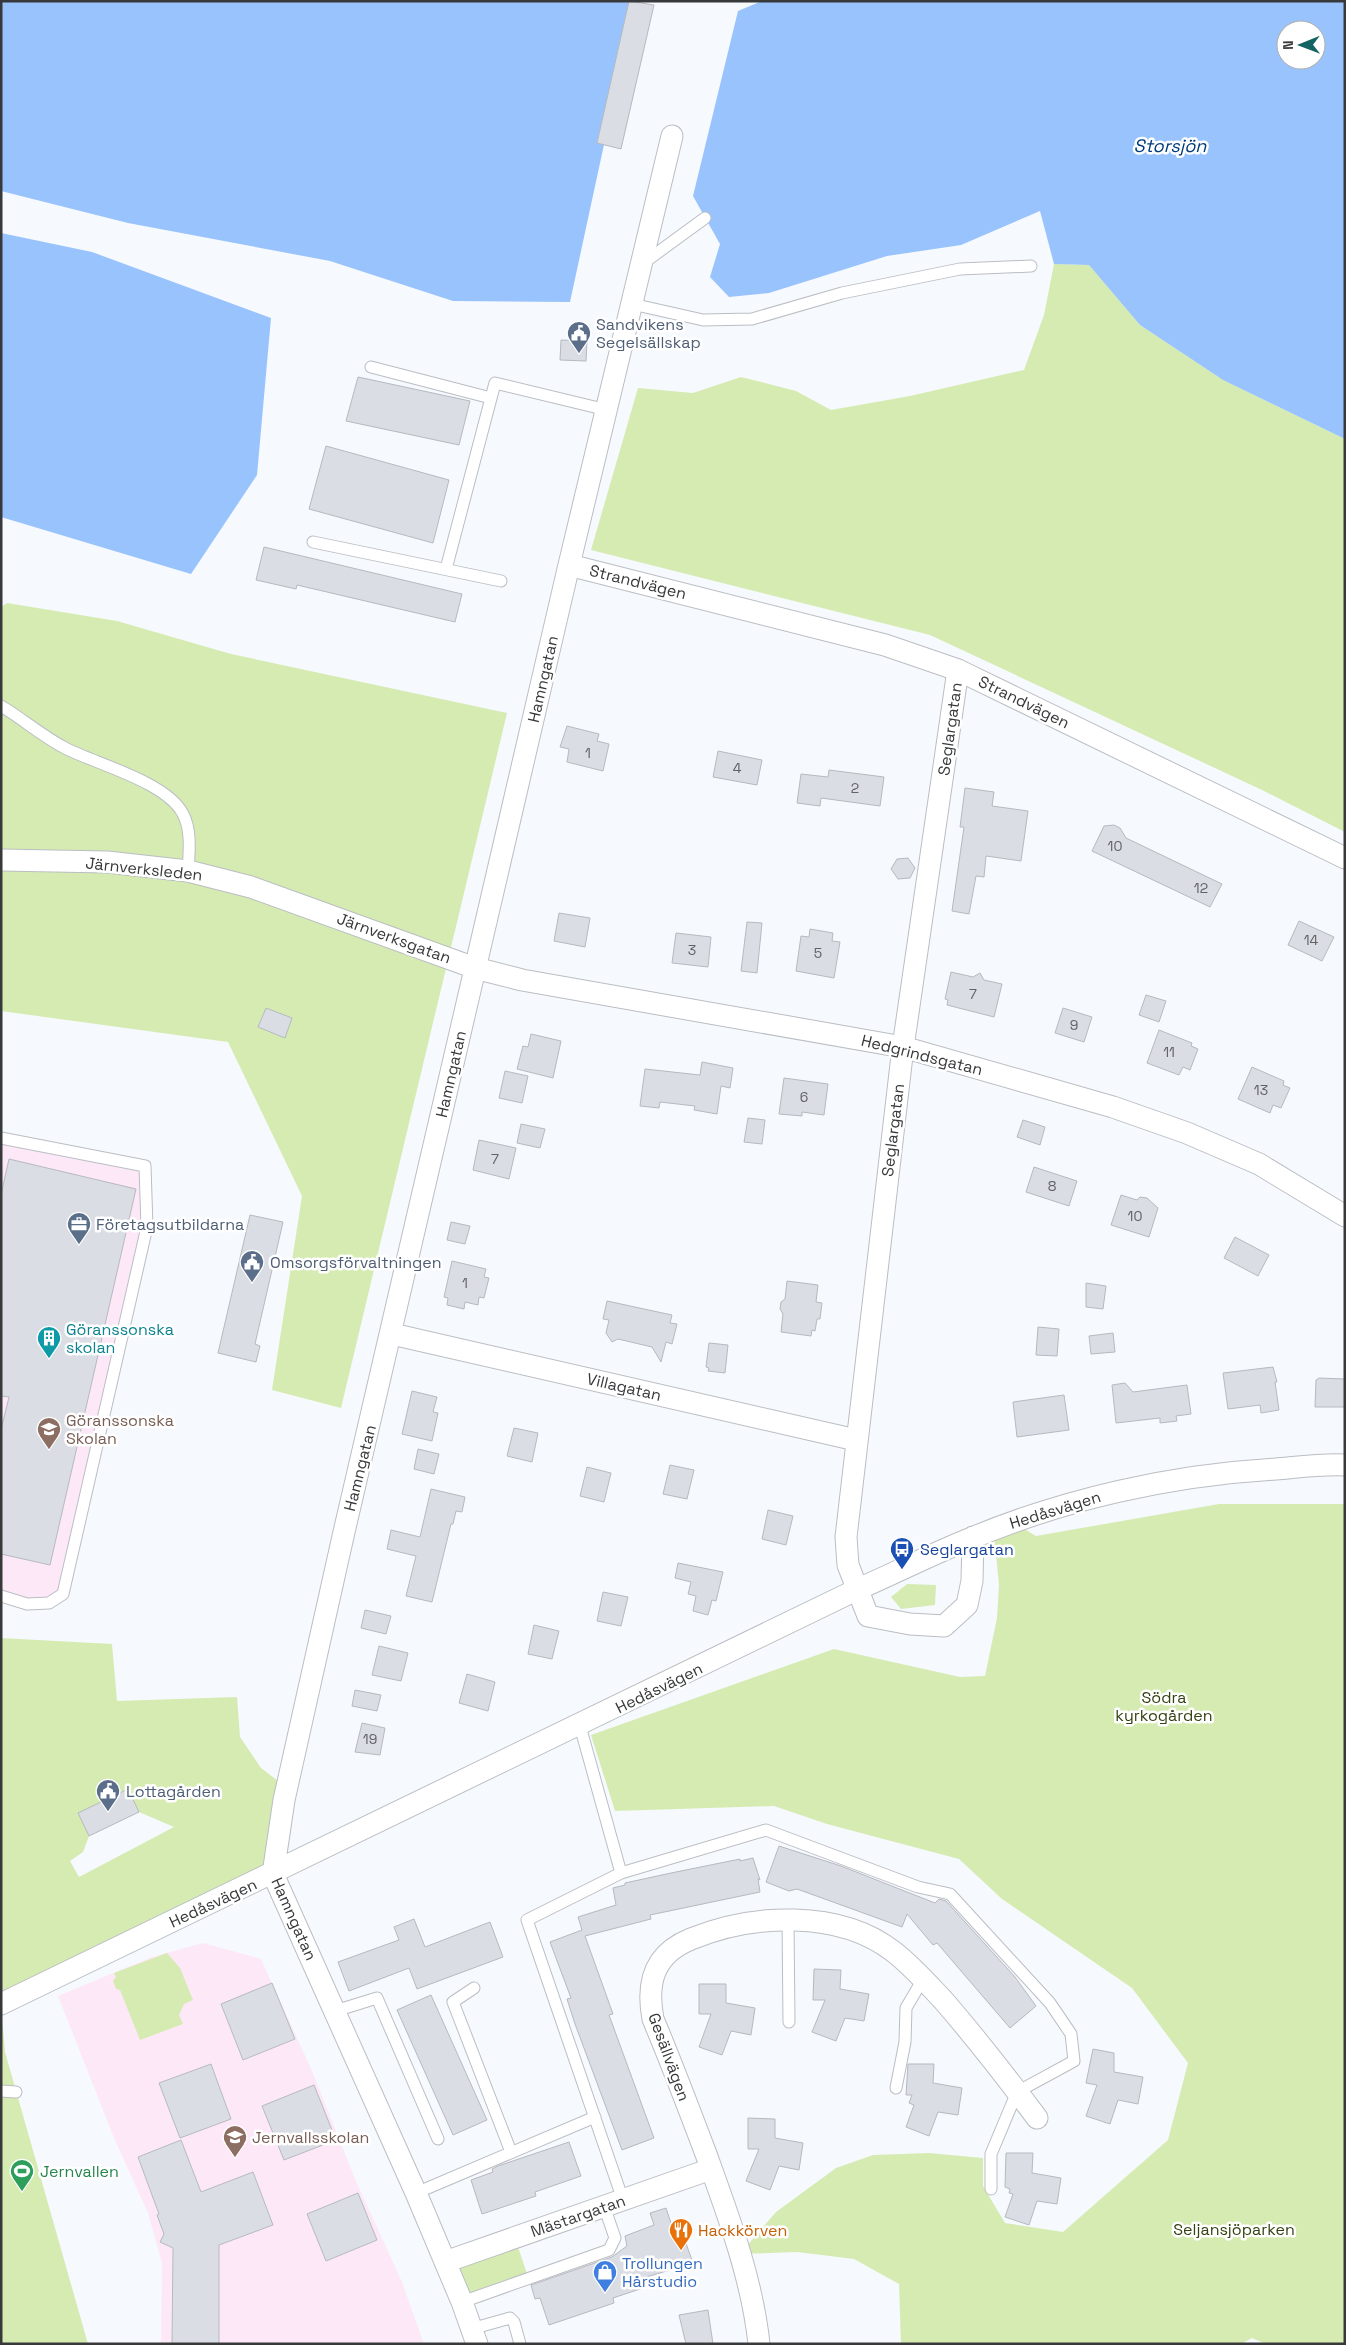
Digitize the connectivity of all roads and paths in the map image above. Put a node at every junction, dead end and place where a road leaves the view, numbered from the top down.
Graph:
1 (672, 136) dead end
2 (705, 218) dead end
3 (642, 264) junction
4 (1031, 266) dead end
5 (632, 304) junction
6 (371, 367) dead end
7 (491, 398) junction
8 (608, 410) junction
9 (314, 542) dead end
10 (569, 565) junction
11 (446, 569) junction
12 (501, 581) dead end
13 (958, 670) junction
14 (1, 706) edge
15 (1345, 858) edge
16 (1, 860) edge
17 (188, 871) junction
18 (313, 908) joint
19 (475, 968) junction
20 (903, 1047) junction
21 (1, 1138) edge
22 (1345, 1216) edge
23 (392, 1334) junction
24 (856, 1440) junction
25 (1345, 1465) edge
26 (973, 1538) junction
27 (856, 1590) junction
28 (1, 1596) edge
29 (580, 1726) junction
30 (273, 1874) junction
31 (621, 1874) junction
32 (788, 1920) junction
33 (923, 1979) junction
34 (474, 1988) dead end
35 (1, 2004) edge
36 (335, 2011) junction
37 (789, 2022) dead end
38 (896, 2088) dead end
39 (1, 2091) edge
40 (16, 2092) dead end
41 (1017, 2092) junction
42 (595, 2117) junction
43 (1037, 2118) dead end
44 (438, 2139) dead end
45 (511, 2152) junction
46 (711, 2169) junction
47 (991, 2189) dead end
48 (416, 2193) junction
49 (614, 2203) junction
50 (446, 2262) junction
51 (462, 2302) junction
52 (474, 2337) edge
53 (520, 2344) edge
54 (759, 2344) edge

1 - 3 street, Hamngatan
2 - 3 lane
3 - 5 street, Hamngatan
4 - 5 lane
5 - 8 street, Hamngatan
6 - 7 lane
7 - 8 lane
7 - 11 lane
8 - 10 street, Hamngatan
9 - 11 lane
10 - 13 street, Strandvägen
10 - 19 street, Hamngatan
11 - 12 lane
13 - 15 street, Strandvägen
13 - 20 street, Seglargatan
14 - 17 lane
16 - 17 street, Järnverksleden
17 - 18 street, Järnverksleden
18 - 19 street, Järnverksgatan
19 - 20 street, Hedgrindsgatan
19 - 23 street, Hamngatan
20 - 22 street, Hedgrindsgatan
20 - 24 street, Seglargatan
21 - 28 lane
23 - 24 street, Villagatan
23 - 30 street, Hamngatan
24 - 27 street, Seglargatan
25 - 26 street, Hedåsvägen
26 - 27 street, Hedåsvägen
26 - 27 street, Seglargatan
27 - 29 street, Hedåsvägen
29 - 30 street, Hedåsvägen
29 - 31 lane
30 - 35 street, Hedåsvägen
30 - 36 street, Hamngatan
31 - 41 lane
31 - 42 lane
32 - 33 street, Gesällvägen
32 - 37 lane
32 - 46 street, Gesällvägen
33 - 38 lane
33 - 41 street, Gesällvägen
34 - 45 lane
36 - 44 lane
36 - 48 street, Hamngatan
39 - 40 lane
41 - 43 street, Gesällvägen
41 - 47 lane
42 - 45 lane
42 - 49 lane
45 - 48 lane
46 - 49 street, Mästargatan
46 - 54 street, Gesällvägen
48 - 50 street, Hamngatan
49 - 50 street, Mästargatan
49 - 51 lane
50 - 51 street, Hamngatan
51 - 52 street, Hamngatan
52 - 53 lane

